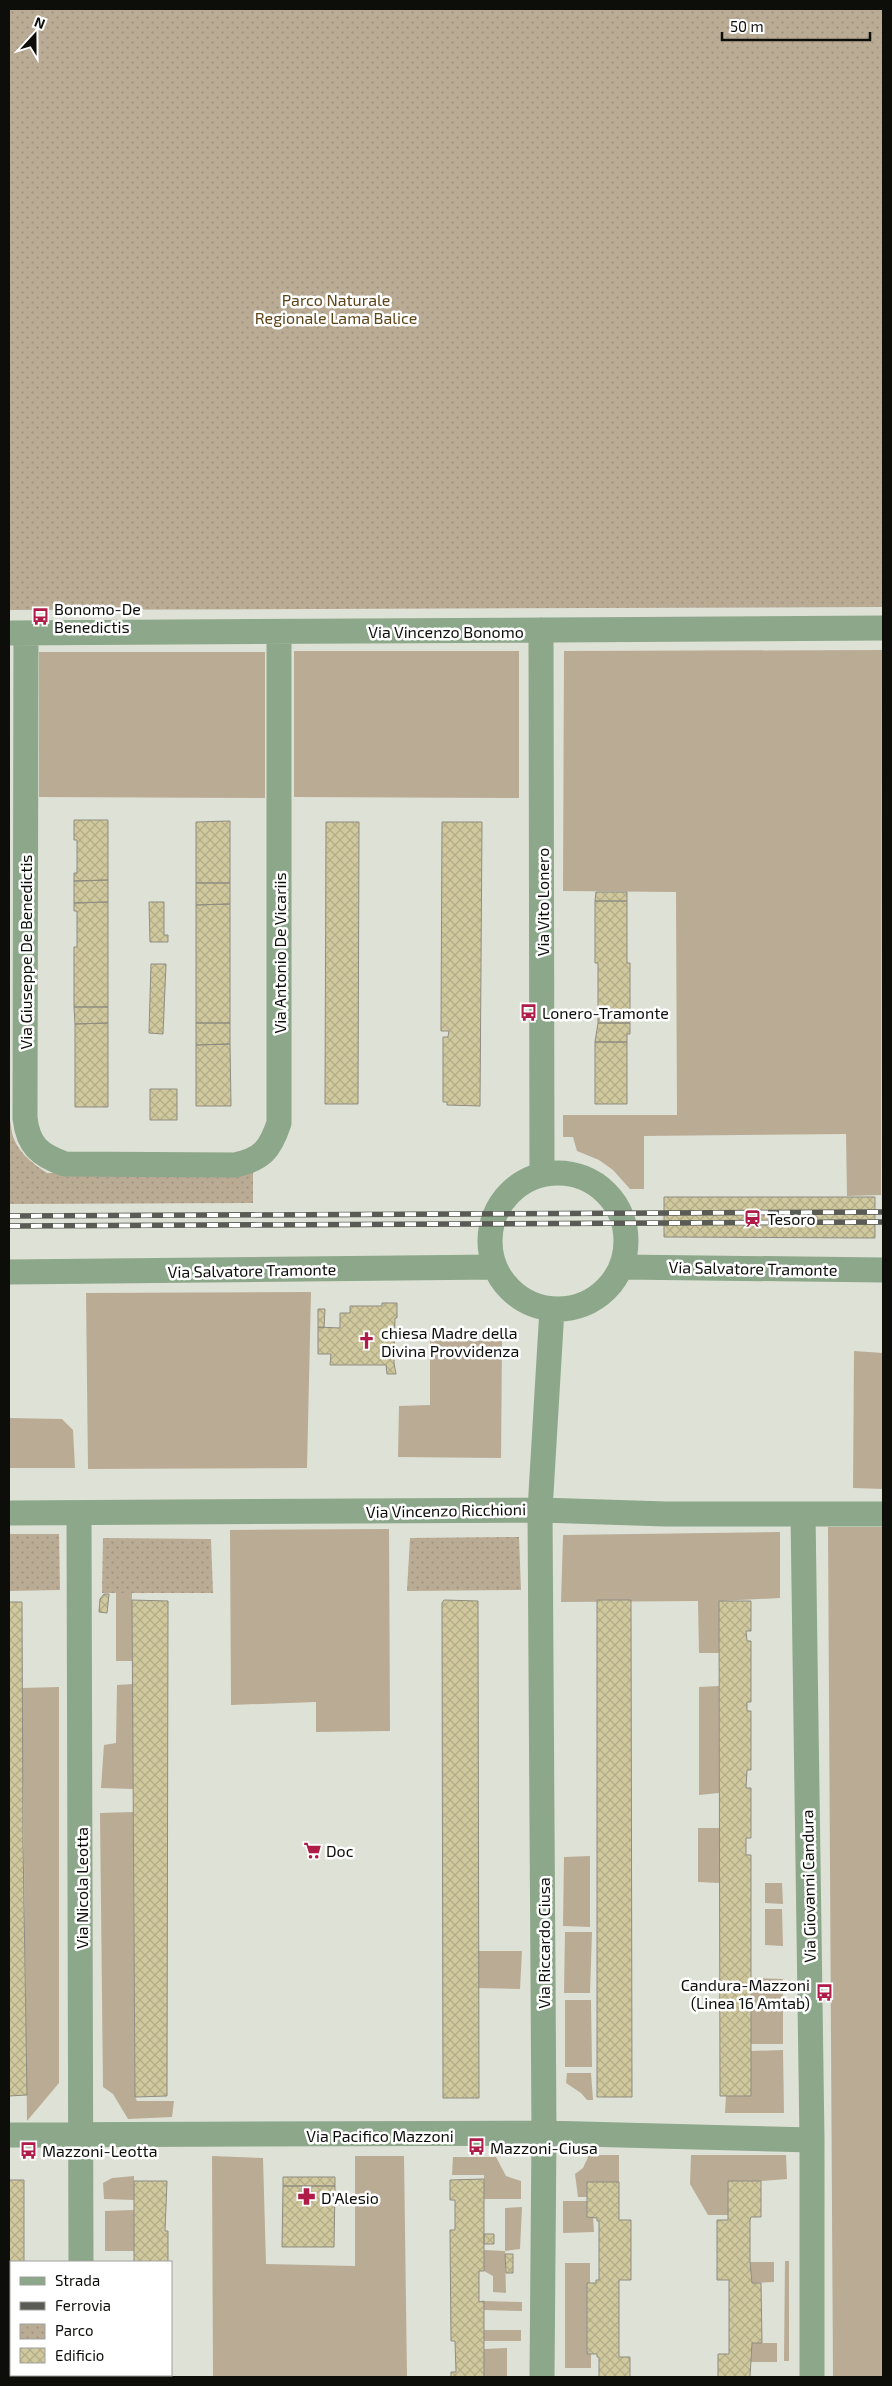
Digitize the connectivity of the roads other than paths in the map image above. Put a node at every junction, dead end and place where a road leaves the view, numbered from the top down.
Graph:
1 (883, 628) edge
2 (542, 630) junction
3 (279, 632) junction
4 (17, 633) edge
5 (151, 1164) joint
6 (542, 1174) junction
7 (495, 1267) junction
8 (622, 1267) junction
9 (883, 1270) edge
10 (9, 1272) edge
11 (552, 1309) junction
12 (540, 1510) junction
13 (9, 1513) edge
14 (79, 1514) junction
15 (803, 1514) junction
16 (883, 1514) edge
17 (544, 2133) junction
18 (9, 2135) edge
19 (82, 2135) junction
20 (812, 2140) junction
21 (81, 2261) edge
22 (542, 2377) edge
23 (812, 2377) edge

1 - 2 street, Via Vincenzo Bonomo
2 - 3 street, Via Vincenzo Bonomo
2 - 6 street, Via Vito Lonero
3 - 4 street, Via Vincenzo Bonomo
3 - 5 street, Via Antonio De Vicariis
4 - 5 street, Via Giuseppe De Benedictis
6 - 7 street
6 - 8 street
7 - 10 street, Via Salvatore Tramonte
7 - 11 street
8 - 9 street, Via Salvatore Tramonte
8 - 11 street
11 - 12 street, Via Riccardo Ciusa
12 - 14 street, Via Vincenzo Ricchioni
12 - 15 street, Via Vincenzo Ricchioni
12 - 17 street, Via Riccardo Ciusa
13 - 14 street, Via Vincenzo Ricchioni
14 - 19 street, Via Nicola Leotta
15 - 16 street, Via Vincenzo Ricchioni
15 - 20 street, Via Giovanni Candura
17 - 19 street, Via Pacifico Mazzoni
17 - 20 street, Via Pacifico Mazzoni
17 - 22 street, Via Riccardo Ciusa
18 - 19 street, Via Pacifico Mazzoni
19 - 21 street, Via Nicola Leotta
20 - 23 street, Via Giovanni Candura

